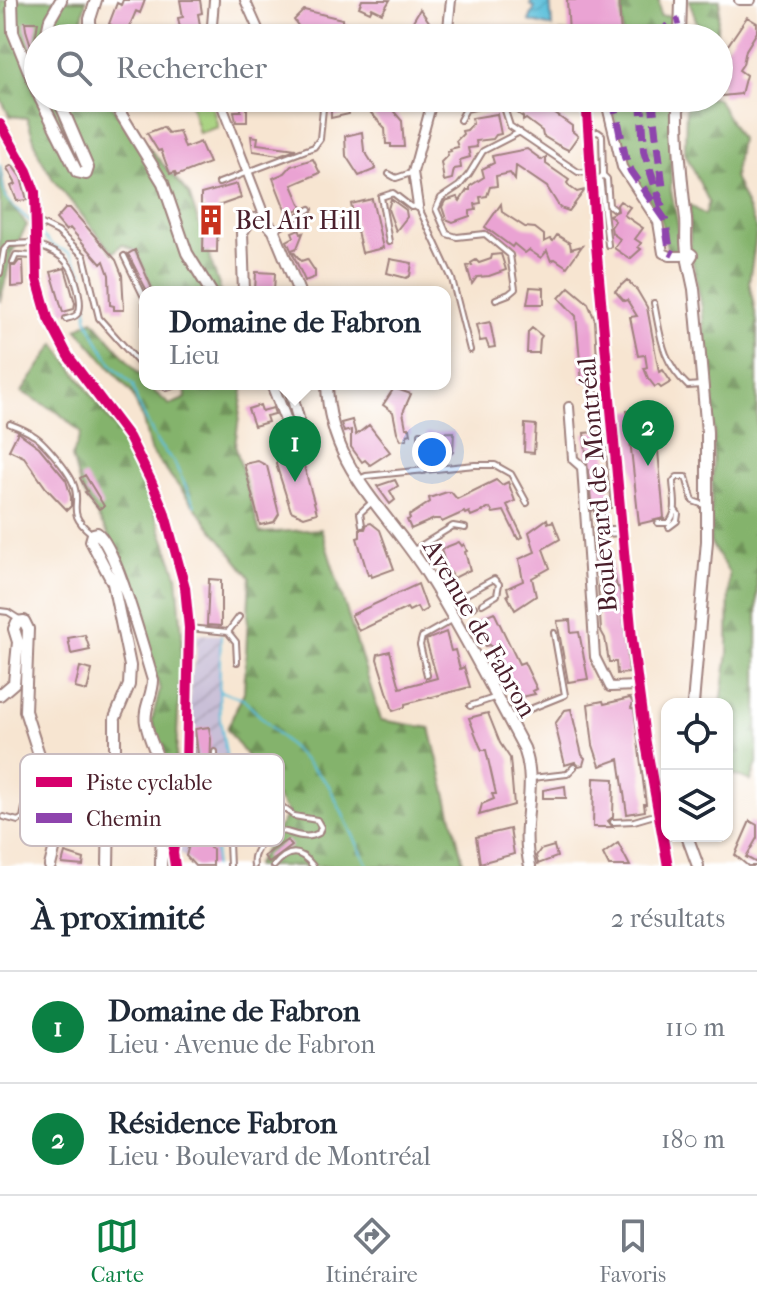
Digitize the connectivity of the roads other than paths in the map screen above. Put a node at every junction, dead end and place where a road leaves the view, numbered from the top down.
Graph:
1 (12, 0) edge
2 (61, 0) edge
3 (96, 0) edge
4 (214, 0) edge
5 (245, 0) edge
6 (451, 0) edge
7 (681, 0) edge
8 (739, 0) edge
9 (751, 0) edge
10 (49, 24) edge
11 (90, 24) edge
12 (212, 24) edge
13 (256, 24) edge
14 (448, 24) edge
15 (680, 24) edge
16 (24, 59) edge
17 (47, 112) edge
18 (64, 112) edge
19 (120, 112) edge
20 (225, 112) edge
21 (323, 112) edge
22 (429, 112) edge
23 (464, 112) edge
24 (505, 112) edge
25 (587, 112) edge
26 (608, 112) edge
27 (678, 112) edge
28 (460, 120) dead end
29 (0, 124) edge
30 (520, 132) junction
31 (589, 133) junction
32 (413, 172) junction
33 (250, 173) junction
34 (590, 173) junction
35 (389, 174) dead end
36 (603, 175) junction
37 (219, 183) dead end
38 (418, 206) junction
39 (310, 209) dead end
40 (614, 209) dead end
41 (270, 227) junction
42 (36, 237) junction
43 (389, 242) dead end
44 (608, 245) dead end
45 (124, 256) dead end
46 (685, 256) junction
47 (13, 262) dead end
48 (0, 273) edge
49 (207, 286) edge
50 (244, 286) edge
51 (296, 286) edge
52 (139, 288) edge
53 (496, 299) dead end
54 (654, 303) dead end
55 (66, 319) dead end
56 (470, 350) dead end
57 (139, 363) edge
58 (590, 382) dead end
59 (704, 385) junction
60 (274, 390) edge
61 (291, 390) edge
62 (327, 390) edge
63 (611, 397) junction
64 (569, 407) dead end
65 (10, 424) dead end
66 (295, 426) junction
67 (421, 434) dead end
68 (303, 461) dead end
69 (423, 471) junction
70 (357, 480) junction
71 (374, 501) junction
72 (527, 503) dead end
73 (706, 505) junction
74 (599, 509) dead end
75 (675, 510) junction
76 (658, 523) dead end
77 (362, 525) dead end
78 (669, 527) dead end
79 (465, 528) dead end
80 (624, 531) junction
81 (93, 534) junction
82 (412, 551) junction
83 (459, 598) junction
84 (482, 604) dead end
85 (446, 606) junction
86 (474, 607) dead end
87 (0, 611) edge
88 (239, 617) dead end
89 (453, 619) junction
90 (21, 621) junction
91 (189, 628) junction
92 (228, 632) junction
93 (554, 633) dead end
94 (237, 662) dead end
95 (427, 675) dead end
96 (637, 686) junction
97 (0, 695) edge
98 (496, 697) junction
99 (694, 698) edge
100 (470, 706) dead end
101 (508, 718) junction
102 (186, 731) junction
103 (39, 754) edge
104 (115, 754) edge
105 (157, 754) edge
106 (186, 754) edge
107 (192, 754) edge
108 (574, 767) dead end
109 (532, 778) junction
110 (284, 808) edge
111 (658, 812) junction
112 (4, 817) dead end
113 (20, 820) edge
114 (613, 822) dead end
115 (284, 831) edge
116 (689, 842) edge
117 (54, 846) edge
118 (108, 846) edge
119 (161, 846) edge
120 (174, 846) edge
121 (229, 846) edge
122 (259, 846) edge
123 (50, 866) edge
124 (108, 866) edge
125 (161, 866) edge
126 (175, 866) edge
127 (230, 866) edge
128 (254, 866) edge
129 (274, 866) edge
130 (313, 866) edge
131 (530, 866) edge
132 (668, 866) edge
133 (698, 866) edge

1 - 16 street
2 - 10 street
3 - 11 street
4 - 12 street
5 - 13 street
6 - 14 street
7 - 15 street
8 - 9 street
17 - 18 street
19 - 49 street
20 - 33 street
21 - 33 lane
22 - 32 street
23 - 28 lane
24 - 30 lane
25 - 31 street, Boulevard de Montréal
26 - 46 street
27 - 46 street
29 - 42 street
30 - 34 lane
30 - 53 lane
31 - 34 street, Boulevard de Montréal
31 - 36 lane
32 - 35 lane
32 - 38 street
33 - 37 lane
33 - 41 street
34 - 63 street, Boulevard de Montréal
36 - 40 lane
36 - 44 lane
38 - 43 lane
38 - 56 lane
39 - 41 lane
41 - 50 street
41 - 51 street
42 - 47 lane
42 - 48 lane
42 - 55 lane
42 - 57 lane
42 - 91 street
45 - 52 lane
46 - 59 street
54 - 59 lane
58 - 63 lane
59 - 73 street
60 - 66 street
61 - 66 street
62 - 70 street, Avenue de Fabron
63 - 80 street, Boulevard de Montréal
64 - 96 street
65 - 81 lane
66 - 68 lane
67 - 69 lane
69 - 70 lane
69 - 72 lane
70 - 71 street, Avenue de Fabron
71 - 77 lane
71 - 82 street, Avenue de Fabron
73 - 75 lane
73 - 99 street
74 - 80 lane
75 - 76 lane
75 - 78 lane
79 - 82 lane
80 - 96 street, Boulevard de Montréal
81 - 104 street
81 - 105 street
82 - 85 street, Avenue de Fabron
83 - 84 lane
83 - 85 lane
83 - 86 lane
85 - 89 street, Avenue de Fabron
87 - 90 lane
88 - 92 lane
89 - 95 lane
89 - 98 street, Avenue de Fabron
90 - 97 street
90 - 103 street
91 - 92 lane
91 - 102 street
92 - 94 lane
93 - 101 lane
96 - 111 street, Boulevard de Montréal
98 - 100 lane
98 - 101 street, Avenue de Fabron
101 - 109 street, Avenue de Fabron
102 - 106 street
102 - 107 lane
108 - 109 lane
109 - 131 street, Avenue de Fabron
110 - 115 lane
111 - 114 lane
111 - 132 street, Boulevard de Montréal
112 - 113 lane
116 - 133 street
117 - 123 street
118 - 124 street
119 - 125 street
120 - 126 street
121 - 127 lane
122 - 128 lane
129 - 130 lane

